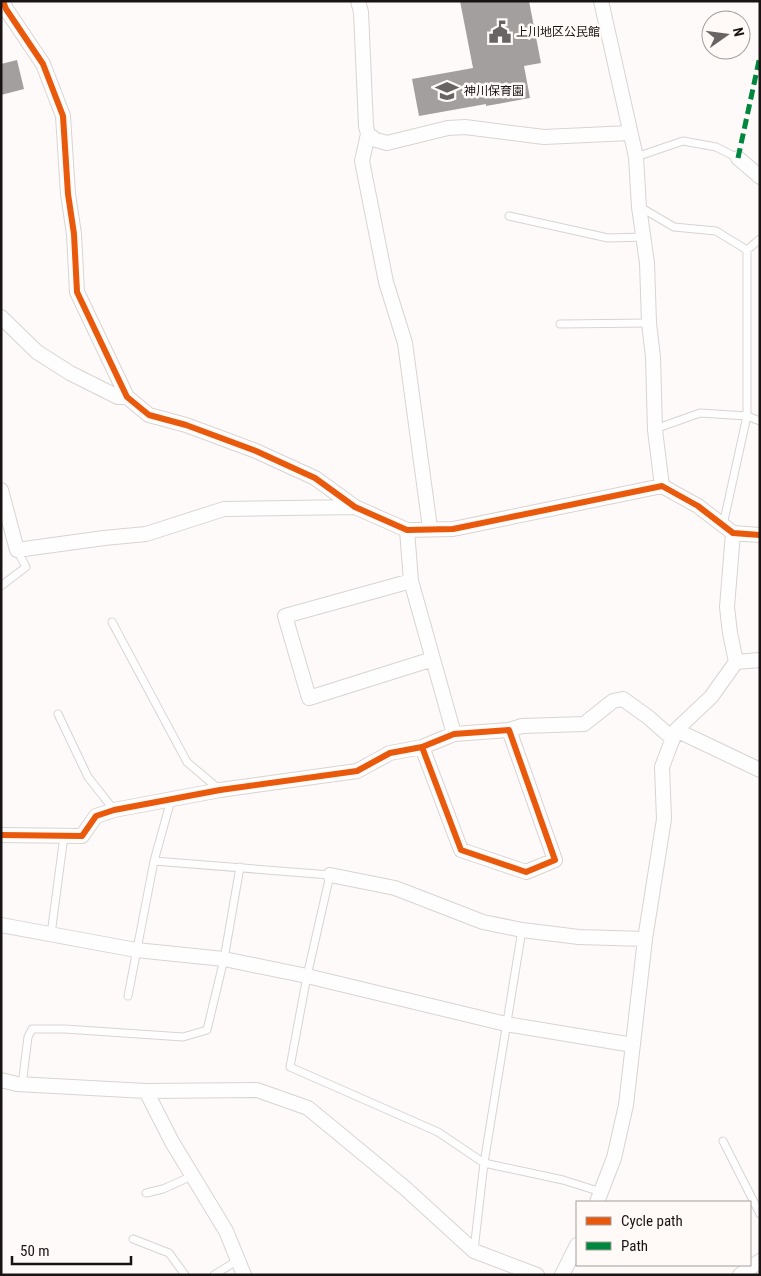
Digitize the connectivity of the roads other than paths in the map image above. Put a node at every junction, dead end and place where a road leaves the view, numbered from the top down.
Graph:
1 (358, 1) edge
2 (601, 1) edge
3 (3, 7) edge
4 (630, 133) junction
5 (368, 134) junction
6 (636, 157) junction
7 (738, 158) joint
8 (760, 177) edge
9 (639, 207) junction
10 (509, 216) dead end
11 (644, 237) junction
12 (760, 239) edge
13 (747, 250) junction
14 (1, 317) edge
15 (649, 323) junction
16 (560, 324) dead end
17 (127, 397) junction
18 (747, 416) junction
19 (760, 421) edge
20 (655, 430) junction
21 (662, 486) junction
22 (1, 490) edge
23 (355, 507) junction
24 (6, 528) edge
25 (430, 528) junction
26 (728, 529) junction
27 (407, 530) junction
28 (760, 536) edge
29 (17, 550) junction
30 (411, 581) junction
31 (1, 586) edge
32 (112, 622) dead end
33 (433, 659) junction
34 (760, 660) edge
35 (736, 662) junction
36 (58, 714) dead end
37 (508, 730) junction
38 (454, 734) junction
39 (675, 734) junction
40 (422, 747) junction
41 (760, 770) edge
42 (220, 790) junction
43 (171, 800) junction
44 (114, 810) junction
45 (1, 834) edge
46 (64, 836) junction
47 (154, 861) junction
48 (240, 867) junction
49 (330, 875) junction
50 (1, 925) edge
51 (522, 930) junction
52 (51, 934) junction
53 (645, 940) junction
54 (136, 950) junction
55 (224, 959) junction
56 (307, 976) junction
57 (128, 996) dead end
58 (506, 1024) junction
59 (633, 1044) junction
60 (1, 1080) edge
61 (22, 1085) junction
62 (146, 1091) junction
63 (723, 1141) dead end
64 (484, 1163) junction
65 (192, 1176) junction
66 (146, 1193) dead end
67 (599, 1197) edge
68 (760, 1214) edge
69 (133, 1239) dead end
70 (576, 1247) edge
71 (474, 1251) junction
72 (238, 1260) junction
73 (760, 1261) edge
74 (185, 1275) edge
75 (214, 1275) edge
76 (244, 1275) edge
77 (537, 1275) edge
78 (562, 1275) edge
79 (740, 1275) edge

1 - 5 street
2 - 4 street
3 - 17 street
4 - 5 street
4 - 6 street
5 - 25 street
6 - 7 lane
6 - 9 street
7 - 8 street
9 - 11 street
9 - 13 lane
10 - 11 lane
11 - 15 street
12 - 13 lane
13 - 18 lane
14 - 17 street
15 - 16 lane
15 - 20 street
17 - 23 street
18 - 19 lane
18 - 20 lane
18 - 26 lane
20 - 21 street
21 - 25 street
21 - 26 street
22 - 24 street
23 - 27 street
23 - 29 street
24 - 29 street
25 - 27 street
26 - 28 street
26 - 35 street
27 - 30 street
29 - 31 lane
30 - 33 street
30 - 33 street
32 - 42 lane
33 - 38 street
34 - 35 street
35 - 39 street
36 - 44 lane
37 - 38 street
37 - 39 street
37 - 40 street
38 - 40 street
39 - 41 street
39 - 53 street
40 - 42 street
42 - 43 street
43 - 44 street
43 - 47 lane
44 - 46 street
45 - 46 street
46 - 52 lane
47 - 48 lane
47 - 54 lane
48 - 49 lane
48 - 55 lane
49 - 51 street
49 - 56 lane
50 - 52 street
51 - 53 street
51 - 58 lane
52 - 54 street
53 - 59 street
54 - 55 street
54 - 57 lane
55 - 56 street
55 - 61 lane
56 - 58 street
56 - 64 lane
58 - 59 street
58 - 64 lane
59 - 67 street
60 - 61 street
61 - 62 street
62 - 65 street
62 - 71 street
63 - 68 lane
64 - 67 lane
64 - 71 lane
65 - 66 lane
65 - 72 street
69 - 74 lane
70 - 78 street
71 - 77 street
72 - 75 lane
72 - 76 street
73 - 79 street

